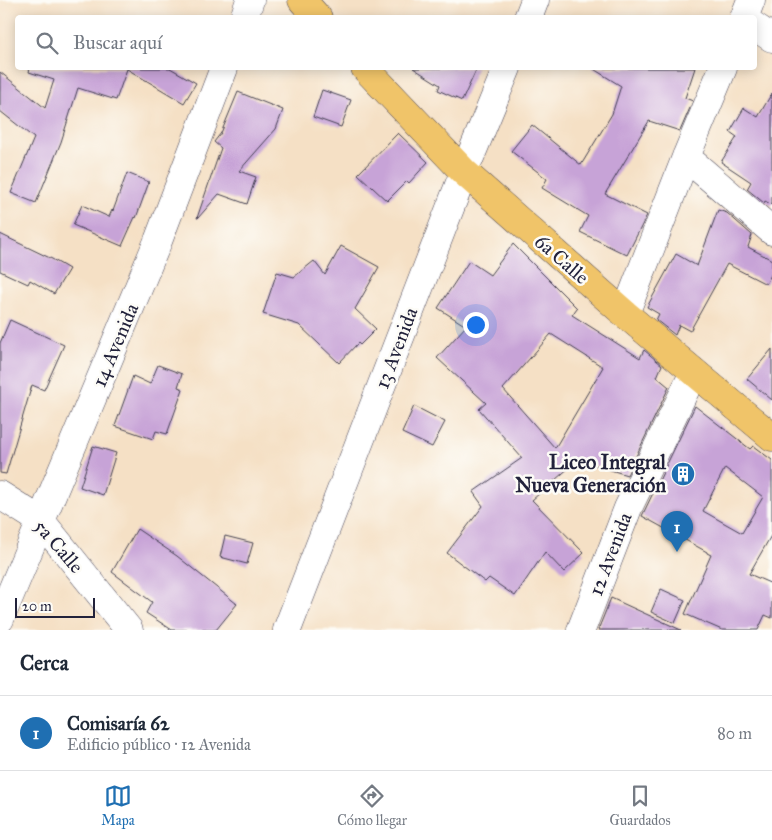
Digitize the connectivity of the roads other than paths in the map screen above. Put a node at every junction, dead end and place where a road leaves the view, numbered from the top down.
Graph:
1 (250, 0) edge
2 (302, 0) edge
3 (535, 0) edge
4 (751, 0) edge
5 (245, 15) edge
6 (315, 15) edge
7 (529, 15) edge
8 (745, 15) edge
9 (757, 28) edge
10 (772, 38) edge
11 (223, 70) edge
12 (367, 70) edge
13 (506, 70) edge
14 (722, 70) edge
15 (686, 157) junction
16 (464, 172) junction
17 (772, 231) edge
18 (625, 314) junction
19 (694, 372) junction
20 (772, 436) edge
21 (0, 495) edge
22 (41, 521) junction
23 (0, 619) edge
24 (129, 630) edge
25 (286, 630) edge
26 (581, 630) edge

1 - 5 street
2 - 6 main road
3 - 7 street
4 - 8 street
9 - 10 street
11 - 22 street, 14 Avenida
12 - 16 main road, 6a Calle
13 - 16 street, 13 Avenida
14 - 15 street
15 - 17 street
15 - 18 street
16 - 18 main road, 6a Calle
16 - 25 street, 13 Avenida
18 - 19 main road, 6a Calle
19 - 20 main road, 6a Calle
19 - 26 street, 12 Avenida
21 - 22 street, 5a Calle
22 - 23 street, 14 Avenida
22 - 24 street, 5a Calle

